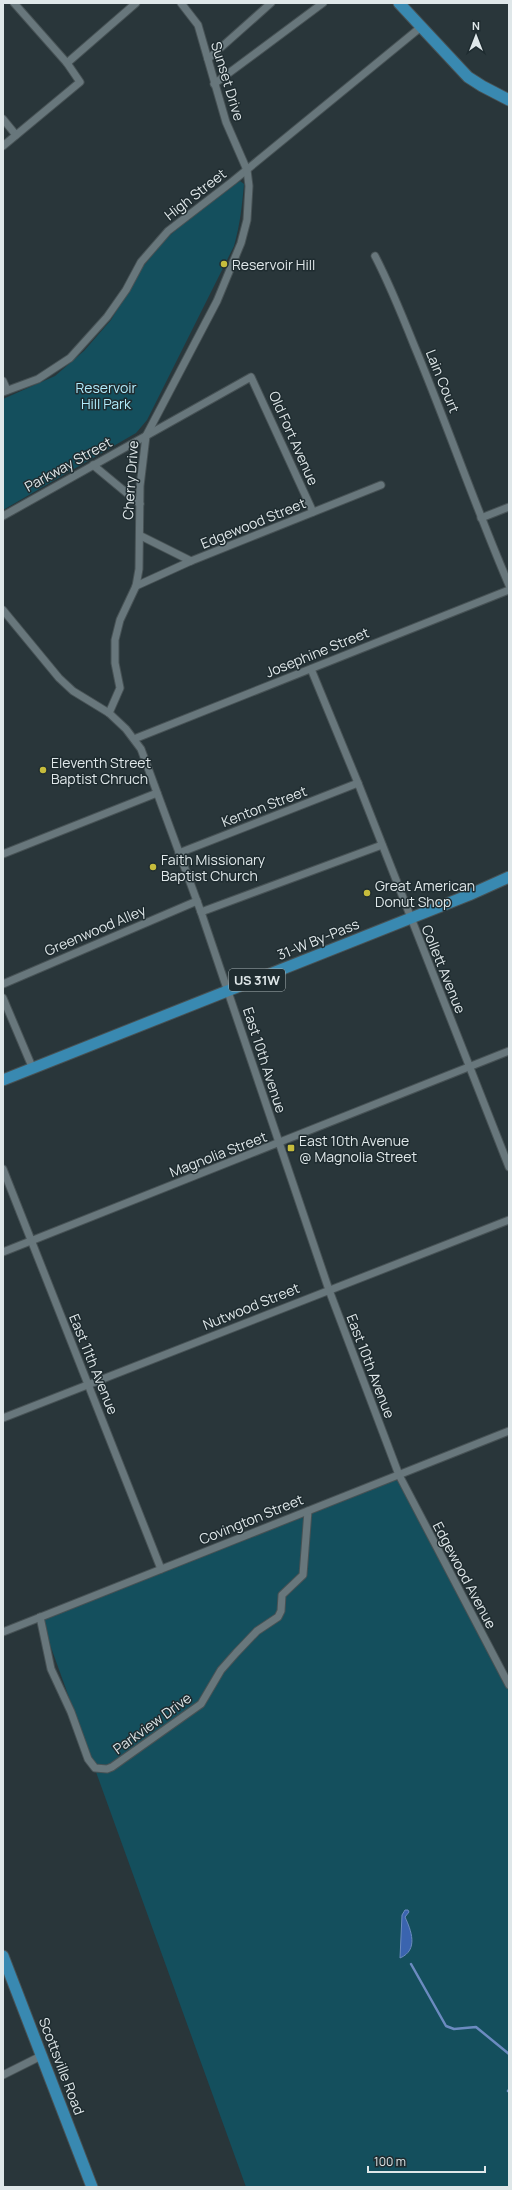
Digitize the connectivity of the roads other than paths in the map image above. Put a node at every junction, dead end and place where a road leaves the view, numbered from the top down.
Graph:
1 (14, 3) edge
2 (136, 3) edge
3 (181, 3) edge
4 (271, 3) edge
5 (323, 3) edge
6 (399, 3) edge
7 (422, 27) junction
8 (208, 59) junction
9 (67, 63) junction
10 (214, 84) junction
11 (509, 100) edge
12 (3, 119) edge
13 (16, 135) junction
14 (3, 146) edge
15 (247, 170) junction
16 (375, 256) dead end
17 (250, 377) joint
18 (3, 381) edge
19 (5, 391) edge
20 (146, 436) junction
21 (93, 465) junction
22 (381, 485) dead end
23 (140, 504) junction
24 (509, 507) edge
25 (313, 512) junction
26 (3, 516) edge
27 (481, 518) junction
28 (141, 536) junction
29 (191, 561) junction
30 (509, 585) edge
31 (136, 586) junction
32 (509, 590) edge
33 (3, 610) edge
34 (311, 669) junction
35 (109, 713) junction
36 (134, 739) junction
37 (358, 783) junction
38 (157, 793) junction
39 (382, 845) junction
40 (180, 853) junction
41 (3, 854) edge
42 (509, 877) edge
43 (197, 901) junction
44 (201, 912) junction
45 (410, 918) junction
46 (3, 984) edge
47 (228, 991) junction
48 (3, 998) edge
49 (509, 1050) edge
50 (469, 1066) junction
51 (33, 1069) junction
52 (3, 1080) edge
53 (279, 1144) junction
54 (509, 1167) edge
55 (3, 1169) edge
56 (509, 1220) edge
57 (31, 1241) junction
58 (3, 1252) edge
59 (329, 1290) junction
60 (89, 1384) junction
61 (3, 1418) edge
62 (509, 1431) edge
63 (399, 1476) junction
64 (308, 1511) junction
65 (161, 1569) junction
66 (40, 1617) junction
67 (3, 1632) edge
68 (509, 1685) edge
69 (3, 1956) edge
70 (42, 2056) junction
71 (3, 2075) edge
72 (92, 2187) edge

1 - 9 street
2 - 9 street
3 - 8 street, Sunset Drive
4 - 8 street
5 - 10 street
6 - 7 main road
7 - 11 main road
7 - 15 street, High Street
8 - 10 street, Sunset Drive
9 - 13 street
10 - 15 street, Sunset Drive
12 - 13 street
13 - 14 street
15 - 19 street, High Street
15 - 20 street, Cherry Drive
16 - 27 street, Lain Court
17 - 20 street, Parkway Street
17 - 25 street, Old Fort Avenue
18 - 19 street
20 - 21 street, Parkway Street
20 - 23 street, Cherry Drive
21 - 23 street
21 - 26 street, Parkway Street
22 - 25 street, Edgewood Street
23 - 28 street, Cherry Drive
24 - 27 street
25 - 29 street, Edgewood Street
27 - 30 street, Lain Court
28 - 29 street
28 - 31 street, Cherry Drive
29 - 31 street, Edgewood Street
31 - 35 street, Cherry Drive
32 - 34 street, Josephine Street
33 - 35 street, East 10th Avenue
34 - 36 street, Josephine Street
34 - 37 street, Collett Avenue
35 - 36 street, East 10th Avenue
36 - 38 street, East 10th Avenue
37 - 39 street, Collett Avenue
37 - 40 street, Kenton Street
38 - 40 street, East 10th Avenue
38 - 41 street
39 - 44 street
39 - 45 street, Collett Avenue
40 - 43 street, East 10th Avenue
42 - 45 main road, 31-W By-Pass / US 31W
43 - 44 street, East 10th Avenue
43 - 46 street, Greenwood Alley
44 - 47 street, East 10th Avenue
45 - 47 main road, 31-W By-Pass / US 31W
45 - 50 street, Collett Avenue
47 - 51 main road, 31-W By-Pass / US 31W
47 - 53 street, East 10th Avenue
48 - 51 street
49 - 50 street, Magnolia Street
50 - 53 street, Magnolia Street
50 - 54 street, Collett Avenue
51 - 52 main road, 31-W By-Pass / US 31W
53 - 57 street, Magnolia Street
53 - 59 street, East 10th Avenue
55 - 57 street, East 11th Avenue
56 - 59 street, Nutwood Street
57 - 58 street, Magnolia Street
57 - 60 street, East 11th Avenue
59 - 60 street, Nutwood Street
59 - 63 street, East 10th Avenue
60 - 61 street, Nutwood Street
60 - 65 street, East 11th Avenue
62 - 63 street, Covington Street
63 - 64 street, Covington Street
63 - 68 street, Edgewood Avenue
64 - 65 street, Covington Street
64 - 66 street, Parkview Drive
65 - 66 street, Covington Street
66 - 67 street, Covington Street
69 - 70 main road, Scottsville Road
70 - 71 street
70 - 72 main road, Scottsville Road

